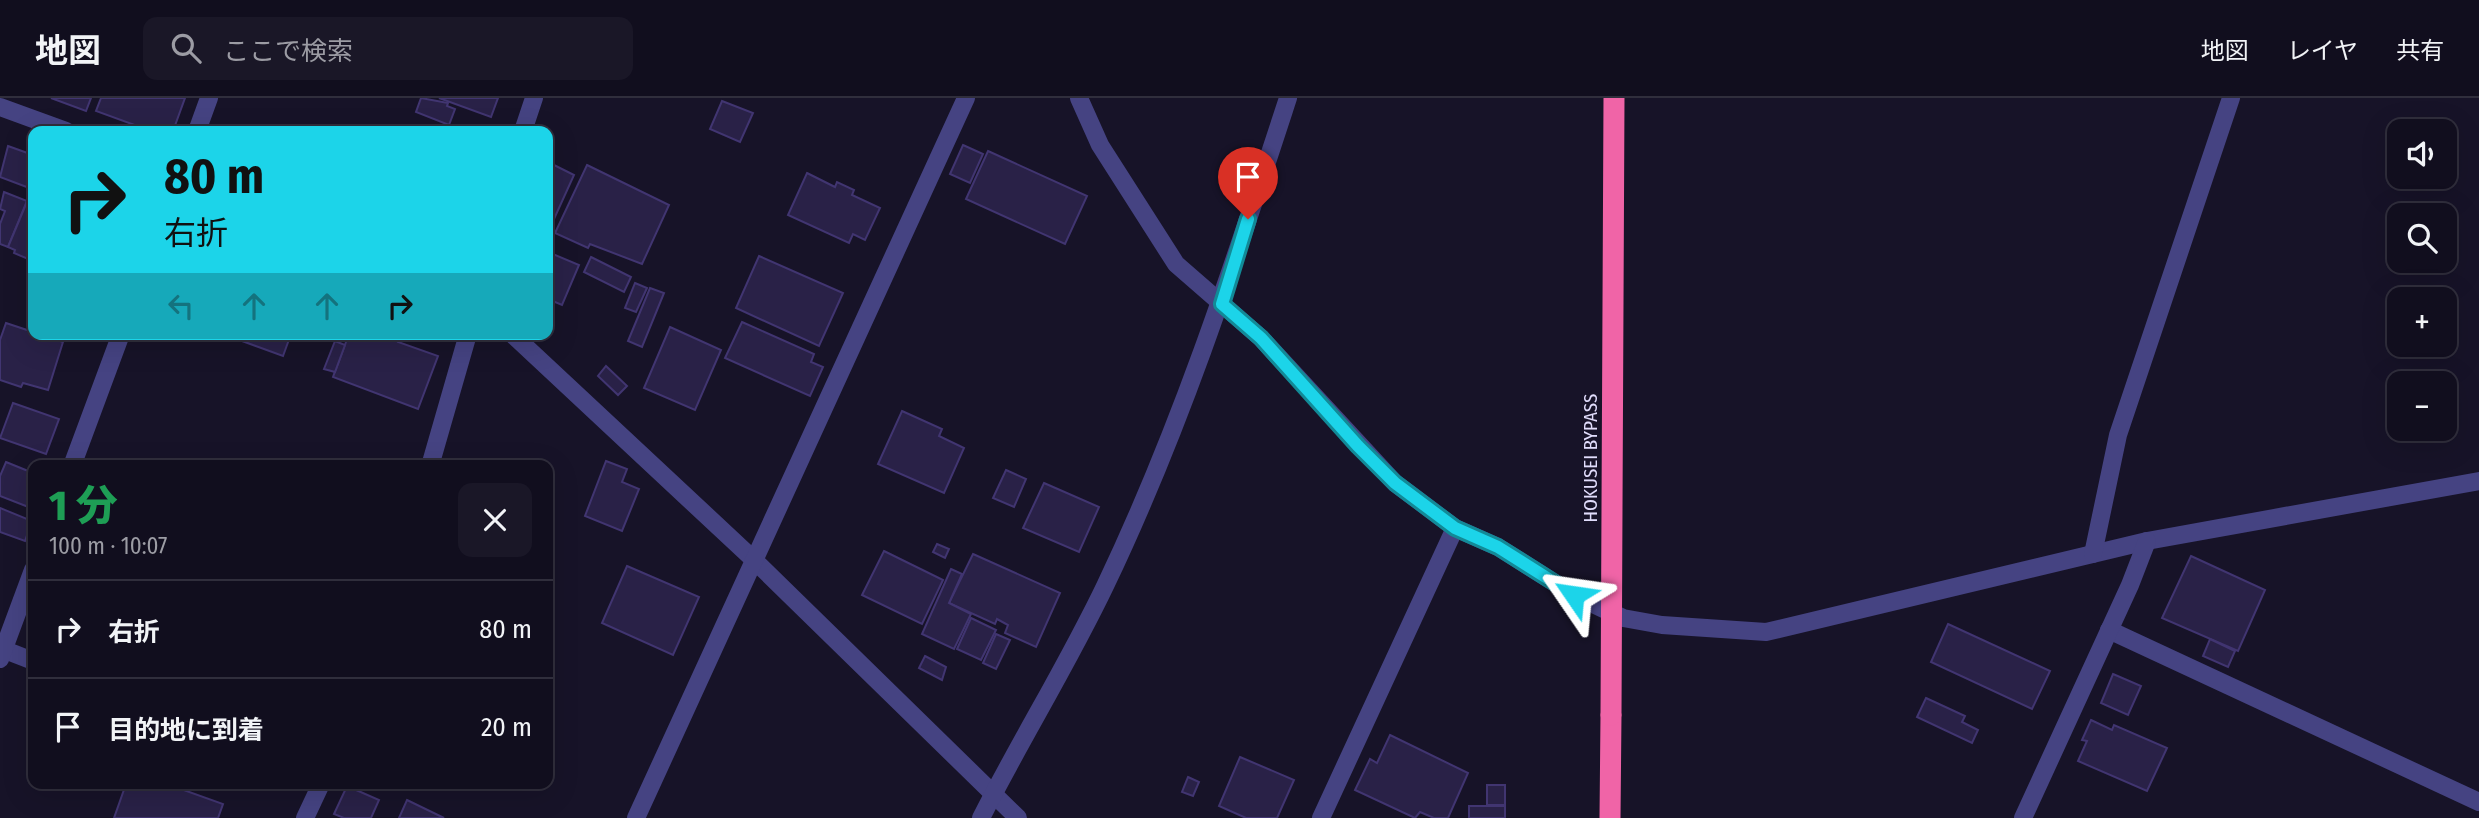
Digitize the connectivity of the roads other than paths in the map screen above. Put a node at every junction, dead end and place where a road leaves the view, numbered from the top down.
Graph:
1 (209, 98) edge
2 (534, 98) edge
3 (966, 98) edge
4 (1079, 98) edge
5 (1288, 98) edge
6 (1614, 98) edge
7 (2231, 98) edge
8 (0, 107) edge
9 (52, 126) edge
10 (199, 126) edge
11 (525, 126) edge
12 (1222, 304) junction
13 (119, 340) edge
14 (466, 340) edge
15 (518, 340) edge
16 (74, 460) edge
17 (432, 460) edge
18 (2479, 481) edge
19 (1455, 528) junction
20 (2147, 541) junction
21 (2093, 554) junction
22 (753, 559) junction
23 (28, 583) edge
24 (2109, 630) junction
25 (1, 652) edge
26 (28, 659) edge
27 (318, 789) edge
28 (993, 795) junction
29 (2479, 802) edge
30 (304, 818) edge
31 (636, 818) edge
32 (981, 818) edge
33 (1018, 818) edge
34 (1321, 818) edge
35 (1610, 818) edge
36 (2023, 818) edge

1 - 10 street
2 - 11 street
3 - 22 street
4 - 12 street
5 - 12 street
6 - 35 highway, HOKUSEI BYPASS, bridge
7 - 21 street
8 - 9 street
12 - 19 street
12 - 28 street
13 - 16 street
14 - 17 street
15 - 22 street
18 - 20 street
19 - 21 street
19 - 34 street
20 - 21 street
20 - 24 street
22 - 28 street
22 - 31 street
23 - 25 street
24 - 29 street
24 - 36 street
25 - 26 street
27 - 30 street
28 - 32 street
28 - 33 street

